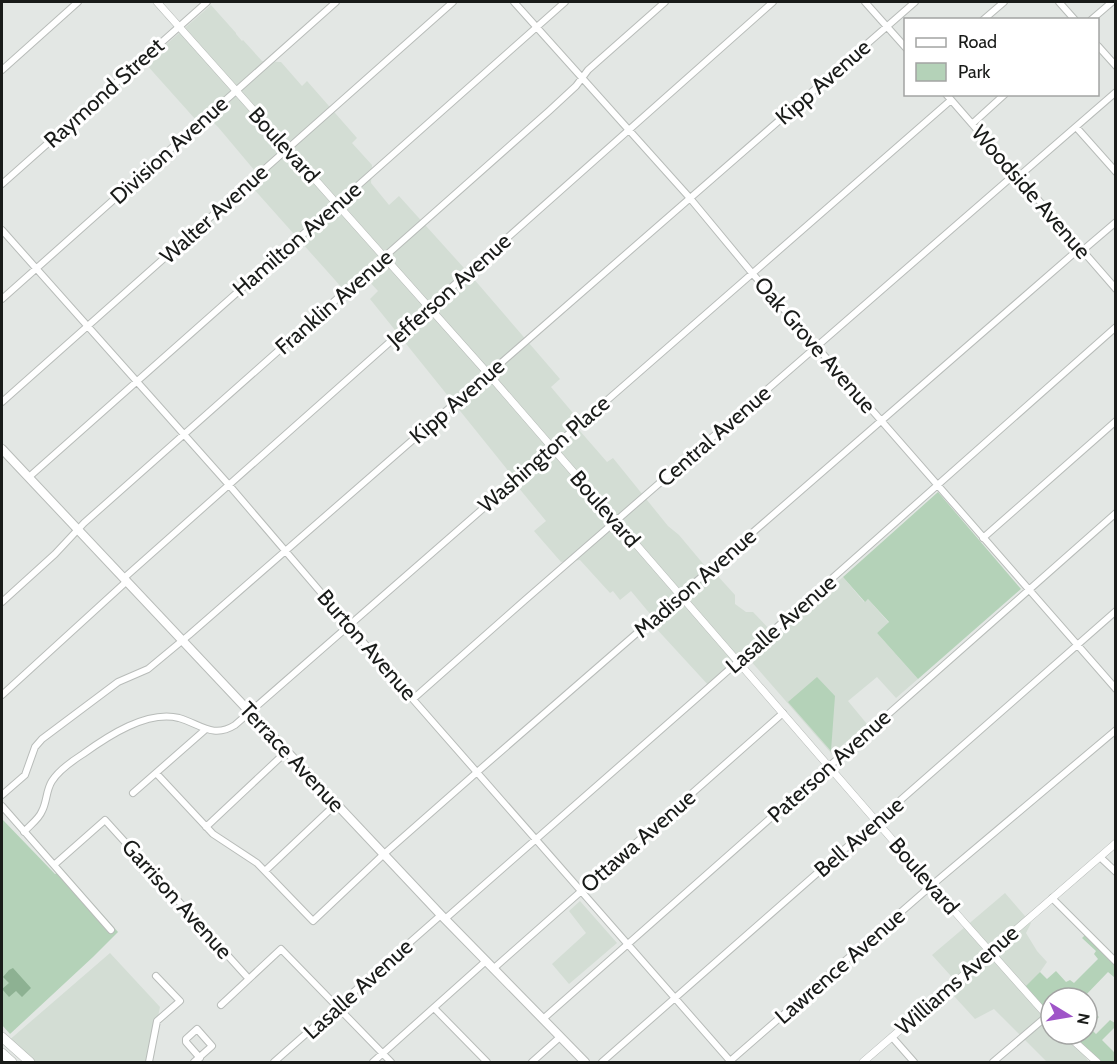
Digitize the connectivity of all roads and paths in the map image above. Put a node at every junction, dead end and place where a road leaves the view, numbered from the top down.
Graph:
1 (78, 2) edge
2 (157, 2) edge
3 (207, 2) edge
4 (336, 2) edge
5 (453, 2) edge
6 (514, 2) edge
7 (565, 2) edge
8 (665, 2) edge
9 (773, 2) edge
10 (865, 2) edge
11 (915, 2) edge
12 (1004, 2) edge
13 (1059, 2) edge
14 (1112, 2) edge
15 (985, 18) edge
16 (1073, 18) edge
17 (1093, 18) edge
18 (179, 26) junction
19 (537, 27) junction
20 (887, 27) junction
21 (904, 46) edge
22 (1099, 47) edge
23 (1116, 66) edge
24 (2, 70) edge
25 (583, 79) junction
26 (236, 91) junction
27 (1116, 92) edge
28 (1003, 96) edge
29 (948, 97) edge
30 (972, 124) junction
31 (1076, 127) junction
32 (629, 130) junction
33 (287, 149) junction
34 (1116, 172) edge
35 (1017, 176) junction
36 (2, 184) edge
37 (689, 197) junction
38 (337, 204) junction
39 (1116, 222) edge
40 (2, 230) edge
41 (1081, 249) junction
42 (384, 258) junction
43 (36, 268) junction
44 (752, 273) junction
45 (1116, 289) edge
46 (2, 299) edge
47 (429, 308) junction
48 (87, 326) junction
49 (1116, 327) edge
50 (817, 346) junction
51 (488, 374) junction
52 (136, 381) junction
53 (2, 402) edge
54 (882, 421) junction
55 (1116, 421) edge
56 (184, 435) junction
57 (552, 448) junction
58 (2, 449) edge
59 (29, 477) junction
60 (229, 485) junction
61 (938, 485) junction
62 (1116, 513) edge
63 (616, 522) junction
64 (79, 530) junction
65 (983, 538) junction
66 (282, 554) junction
67 (126, 580) junction
68 (1028, 589) junction
69 (680, 595) junction
70 (2, 602) edge
71 (1116, 611) edge
72 (349, 625) junction
73 (183, 640) junction
74 (1077, 645) junction
75 (738, 662) junction
76 (1116, 689) edge
77 (2, 695) edge
78 (413, 699) junction
79 (250, 711) junction
80 (783, 713) junction
81 (206, 729) junction
82 (1116, 730) edge
83 (287, 751) junction
84 (830, 766) junction
85 (478, 772) junction
86 (156, 773) junction
87 (133, 793) dead end
88 (2, 795) edge
89 (336, 804) junction
90 (2, 806) edge
91 (877, 820) junction
92 (206, 826) junction
93 (24, 832) junction
94 (536, 839) junction
95 (1116, 843) edge
96 (384, 854) junction
97 (1100, 856) junction
98 (54, 865) junction
99 (265, 871) junction
100 (1116, 872) edge
101 (932, 885) junction
102 (582, 891) junction
103 (1052, 898) junction
104 (443, 917) junction
105 (111, 930) dead end
106 (628, 944) junction
107 (990, 952) junction
108 (486, 961) junction
109 (1116, 962) edge
110 (493, 969) junction
111 (156, 975) dead end
112 (249, 979) junction
113 (675, 999) junction
114 (221, 1005) dead end
115 (1039, 1007) edge
116 (337, 1008) junction
117 (434, 1008) junction
118 (543, 1019) junction
119 (1039, 1026) edge
120 (2, 1037) edge
121 (560, 1037) junction
122 (892, 1037) junction
123 (1079, 1046) edge
124 (2, 1053) edge
125 (382, 1054) junction
126 (197, 1060) edge
127 (12, 1062) edge
128 (30, 1062) edge
129 (149, 1062) edge
130 (274, 1062) edge
131 (373, 1062) edge
132 (391, 1062) edge
133 (488, 1062) edge
134 (532, 1062) edge
135 (585, 1062) edge
136 (602, 1062) edge
137 (730, 1062) edge
138 (862, 1062) edge
139 (914, 1062) edge
140 (993, 1062) edge
141 (1097, 1062) edge

1 - 24 street
2 - 18 street, Boulevard
3 - 18 street, Raymond Street
4 - 26 street, Division Avenue
5 - 33 street, Walter Avenue
6 - 19 street, Oak Grove Avenue
7 - 19 street, Hamilton Avenue
8 - 25 street, Franklin Avenue
9 - 32 street, Jefferson Avenue
10 - 20 street
11 - 20 street, Kipp Avenue
12 - 15 street
13 - 16 street
14 - 17 street
18 - 26 street, Boulevard
18 - 36 street, Raymond Street
19 - 25 street, Oak Grove Avenue
19 - 38 street, Hamilton Avenue
20 - 21 street
20 - 37 street, Kipp Avenue
22 - 23 street
25 - 32 street, Oak Grove Avenue
25 - 42 street, Franklin Avenue
26 - 33 street, Boulevard
26 - 43 street, Division Avenue
27 - 31 street, Central Avenue
28 - 30 street
29 - 30 street, Woodside Avenue
29 - 44 street, Washington Place
30 - 35 street, Woodside Avenue
31 - 34 street
31 - 35 street, Central Avenue
32 - 37 street, Oak Grove Avenue
32 - 47 street, Jefferson Avenue
33 - 38 street, Boulevard
33 - 48 street, Walter Avenue
35 - 41 street, Woodside Avenue
35 - 50 street, Central Avenue
37 - 44 street, Oak Grove Avenue
37 - 51 street, Kipp Avenue
38 - 42 street, Boulevard
38 - 52 street, Hamilton Avenue
39 - 41 street, Madison Avenue
40 - 43 street, Burton Avenue
41 - 45 street, Woodside Avenue
41 - 54 street, Madison Avenue
42 - 47 street, Boulevard
42 - 56 street, Franklin Avenue
43 - 46 street, Division Avenue
43 - 48 street, Burton Avenue
44 - 50 street, Oak Grove Avenue
44 - 57 street, Washington Place
47 - 51 street, Boulevard
47 - 60 street, Jefferson Avenue
48 - 52 street, Burton Avenue
48 - 53 street, Walter Avenue
49 - 61 street, Lasalle Avenue
50 - 54 street, Oak Grove Avenue
50 - 63 street, Central Avenue
51 - 57 street, Boulevard
51 - 66 street, Kipp Avenue
52 - 56 street, Burton Avenue
52 - 59 street, Hamilton Avenue
54 - 61 street, Oak Grove Avenue
54 - 69 street, Madison Avenue
55 - 65 street
56 - 60 street, Burton Avenue
56 - 64 street, Franklin Avenue
57 - 63 street, Boulevard
57 - 72 street, Washington Place
58 - 59 main road, Terrace Avenue
59 - 64 main road, Terrace Avenue
60 - 66 street, Burton Avenue
60 - 67 street, Jefferson Avenue
61 - 65 street, Oak Grove Avenue
61 - 75 street, Lasalle Avenue
62 - 68 street, Paterson Avenue
63 - 69 street, Boulevard
63 - 78 street, Central Avenue
64 - 67 main road, Terrace Avenue
64 - 70 street, Franklin Avenue
65 - 68 street, Oak Grove Avenue
66 - 72 street, Burton Avenue
66 - 73 street, Kipp Avenue
67 - 73 main road, Terrace Avenue
67 - 77 street, Jefferson Avenue
68 - 74 street, Oak Grove Avenue
68 - 84 street, Paterson Avenue
69 - 75 street, Boulevard
69 - 85 street, Madison Avenue
71 - 74 street, Bell Avenue
72 - 78 street, Burton Avenue
72 - 79 street, Washington Place
73 - 79 main road, Terrace Avenue
73 - 88 street, Kipp Avenue
74 - 76 street, Oak Grove Avenue
74 - 91 street, Bell Avenue
75 - 80 street, Boulevard
75 - 94 street, Lasalle Avenue
78 - 85 street, Burton Avenue
79 - 81 street, Washington Place
79 - 83 main road, Terrace Avenue
80 - 84 street, Boulevard
80 - 102 street, Ottawa Avenue
81 - 86 street
81 - 93 street
82 - 101 street, Lawrence Avenue
83 - 89 main road, Terrace Avenue
83 - 92 street
84 - 91 street, Boulevard
84 - 106 street, Paterson Avenue
85 - 94 street, Burton Avenue
85 - 96 street, Madison Avenue
86 - 87 street
86 - 92 street
89 - 96 main road, Terrace Avenue
89 - 99 street
90 - 93 street
91 - 101 street, Boulevard
91 - 113 street, Bell Avenue
92 - 99 street
93 - 98 street
94 - 102 street, Burton Avenue
94 - 104 street, Lasalle Avenue
95 - 97 street, Williams Avenue
96 - 99 street, Madison Avenue
96 - 104 main road, Terrace Avenue
97 - 100 street
97 - 103 street, Williams Avenue
98 - 105 street
98 - 112 street, Garrison Avenue
101 - 107 street, Boulevard
101 - 137 street, Lawrence Avenue
102 - 106 street, Burton Avenue
102 - 110 street, Ottawa Avenue
103 - 107 street, Williams Avenue
103 - 109 street
104 - 108 main road, Terrace Avenue
104 - 116 street, Lasalle Avenue
106 - 113 street, Burton Avenue
106 - 118 street, Paterson Avenue
107 - 115 street, Boulevard
107 - 122 street, Williams Avenue
108 - 110 main road, Terrace Avenue
108 - 117 street
110 - 118 main road, Terrace Avenue
111 - 129 street
112 - 114 street
112 - 116 street
113 - 136 street, Bell Avenue
113 - 137 street, Burton Avenue
116 - 125 street
116 - 130 street, Lasalle Avenue
117 - 125 street
117 - 133 street
118 - 121 main road, Terrace Avenue
119 - 140 street
120 - 128 highway
121 - 134 street
121 - 135 main road, Terrace Avenue
122 - 138 street, Williams Avenue
122 - 139 street
123 - 141 street
124 - 127 highway
125 - 131 street
125 - 132 street
126 - 126 street

